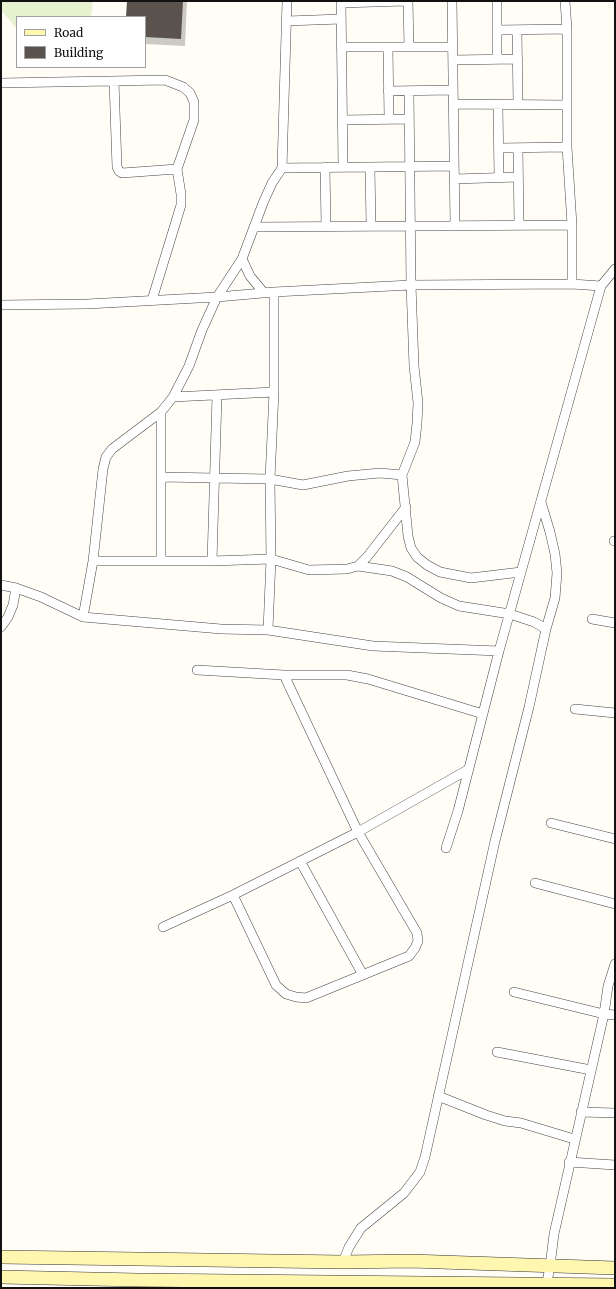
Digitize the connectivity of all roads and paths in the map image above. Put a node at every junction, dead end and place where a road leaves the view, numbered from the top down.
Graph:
1 (287, 1) edge
2 (388, 1) edge
3 (406, 1) edge
4 (452, 1) edge
5 (497, 1) edge
6 (565, 1) edge
7 (341, 2) edge
8 (341, 19) junction
9 (287, 21) junction
10 (567, 29) junction
11 (497, 30) junction
12 (517, 30) junction
13 (341, 47) junction
14 (388, 47) junction
15 (409, 47) junction
16 (452, 47) junction
17 (497, 59) junction
18 (518, 59) junction
19 (453, 60) junction
20 (114, 81) junction
21 (1, 82) edge
22 (453, 90) junction
23 (388, 91) junction
24 (409, 91) junction
25 (453, 104) junction
26 (498, 105) junction
27 (518, 105) junction
28 (567, 105) junction
29 (389, 119) junction
30 (409, 119) junction
31 (342, 120) junction
32 (567, 147) junction
33 (499, 148) junction
34 (518, 148) junction
35 (410, 166) junction
36 (454, 166) junction
37 (326, 167) junction
38 (343, 167) junction
39 (370, 167) junction
40 (282, 168) junction
41 (177, 170) junction
42 (518, 177) junction
43 (499, 178) junction
44 (454, 179) junction
45 (572, 225) junction
46 (255, 226) junction
47 (326, 226) junction
48 (370, 226) junction
49 (411, 226) junction
50 (455, 226) junction
51 (519, 226) junction
52 (242, 259) junction
53 (615, 269) edge
54 (572, 284) junction
55 (411, 285) junction
56 (602, 286) junction
57 (274, 292) junction
58 (264, 293) junction
59 (217, 297) junction
60 (152, 300) junction
61 (1, 305) edge
62 (274, 392) junction
63 (217, 396) junction
64 (173, 397) junction
65 (161, 412) junction
66 (402, 475) junction
67 (161, 477) junction
68 (214, 478) junction
69 (270, 479) junction
70 (541, 502) junction
71 (406, 507) junction
72 (271, 559) junction
73 (93, 561) junction
74 (161, 561) junction
75 (212, 561) junction
76 (358, 566) junction
77 (521, 572) junction
78 (1, 585) edge
79 (16, 588) junction
80 (510, 614) junction
81 (83, 617) junction
82 (592, 619) dead end
83 (615, 623) edge
84 (1, 627) edge
85 (546, 629) junction
86 (268, 630) junction
87 (499, 651) junction
88 (197, 670) dead end
89 (284, 675) junction
90 (575, 709) dead end
91 (615, 713) edge
92 (483, 714) junction
93 (469, 769) junction
94 (551, 823) dead end
95 (358, 832) junction
96 (615, 839) edge
97 (446, 848) dead end
98 (300, 861) junction
99 (534, 883) dead end
100 (233, 895) junction
101 (615, 904) edge
102 (163, 927) dead end
103 (615, 964) edge
104 (363, 974) junction
105 (514, 992) dead end
106 (604, 1014) junction
107 (615, 1015) edge
108 (497, 1052) dead end
109 (590, 1070) junction
110 (438, 1096) junction
111 (581, 1112) junction
112 (615, 1113) edge
113 (574, 1139) junction
114 (570, 1162) junction
115 (615, 1165) edge
116 (1, 1257) edge
117 (343, 1262) junction
118 (550, 1266) junction
119 (615, 1268) edge
120 (1, 1277) edge
121 (137, 1284) edge
122 (425, 1285) edge
123 (615, 1285) edge
124 (547, 1287) edge
125 (599, 1287) edge

1 - 9 street
2 - 3 street
2 - 7 street
3 - 15 street
4 - 16 street
5 - 11 street
6 - 10 street
7 - 8 street
8 - 9 street
8 - 13 street
9 - 40 street
10 - 12 street
10 - 28 street
11 - 12 street
11 - 17 street
12 - 18 street
13 - 14 street
13 - 31 street
14 - 15 street
14 - 23 street
15 - 16 street
16 - 19 street
17 - 18 street
17 - 19 street
18 - 27 street
19 - 22 street
20 - 21 street
20 - 41 street
20 - 41 street
22 - 24 street
22 - 25 street
23 - 24 street
23 - 29 street
24 - 30 street
25 - 26 street
25 - 36 street
26 - 27 street
26 - 33 street
27 - 28 street
28 - 32 street
29 - 30 street
29 - 31 street
30 - 35 street
31 - 38 street
32 - 34 street
32 - 45 street
33 - 34 street
33 - 43 street
34 - 42 street
35 - 36 street
35 - 39 street
35 - 49 street
36 - 44 street
37 - 38 street
37 - 40 street
37 - 47 street
38 - 39 street
39 - 48 street
40 - 46 street
41 - 60 street
42 - 43 street
42 - 51 street
43 - 44 street
44 - 50 street
45 - 51 street
45 - 54 street
46 - 47 street
46 - 52 street
47 - 48 street
48 - 49 street
49 - 50 street
49 - 55 street
50 - 51 street
52 - 58 street
52 - 59 street
53 - 56 street
54 - 55 street
54 - 56 street
55 - 57 street
55 - 66 street
56 - 70 street
57 - 58 street
57 - 62 street
58 - 59 street
59 - 60 street
59 - 64 street
60 - 61 street
62 - 63 street
62 - 69 street
63 - 64 street
63 - 68 street
64 - 65 street
65 - 67 street
65 - 73 street
66 - 69 street
66 - 71 street
67 - 68 street
67 - 74 street
68 - 69 street
68 - 75 street
69 - 72 street
70 - 77 street
70 - 85 street
71 - 76 street
71 - 77 street
72 - 75 street
72 - 76 street
72 - 86 street
73 - 74 street
73 - 81 street
74 - 75 street
76 - 80 street
77 - 80 street
78 - 79 street
79 - 81 street
79 - 84 street
80 - 85 street
80 - 87 street
81 - 86 street
82 - 83 street
85 - 110 street
86 - 87 street
87 - 92 street
88 - 89 street
89 - 92 street
89 - 95 street
90 - 91 street
92 - 93 street
93 - 95 street
93 - 97 street
94 - 96 street
95 - 98 street
95 - 104 street
98 - 100 street
98 - 104 street
99 - 101 street
100 - 102 street
100 - 104 street
103 - 106 street
105 - 106 street
106 - 107 street
106 - 109 street
108 - 109 street
109 - 111 street
110 - 113 street
110 - 117 street
111 - 112 street
111 - 113 street
113 - 114 street
114 - 115 street
114 - 118 street
116 - 117 street
117 - 118 street
118 - 119 street
118 - 124 street
120 - 121 street
121 - 122 street
122 - 124 street
123 - 125 street
124 - 125 street

